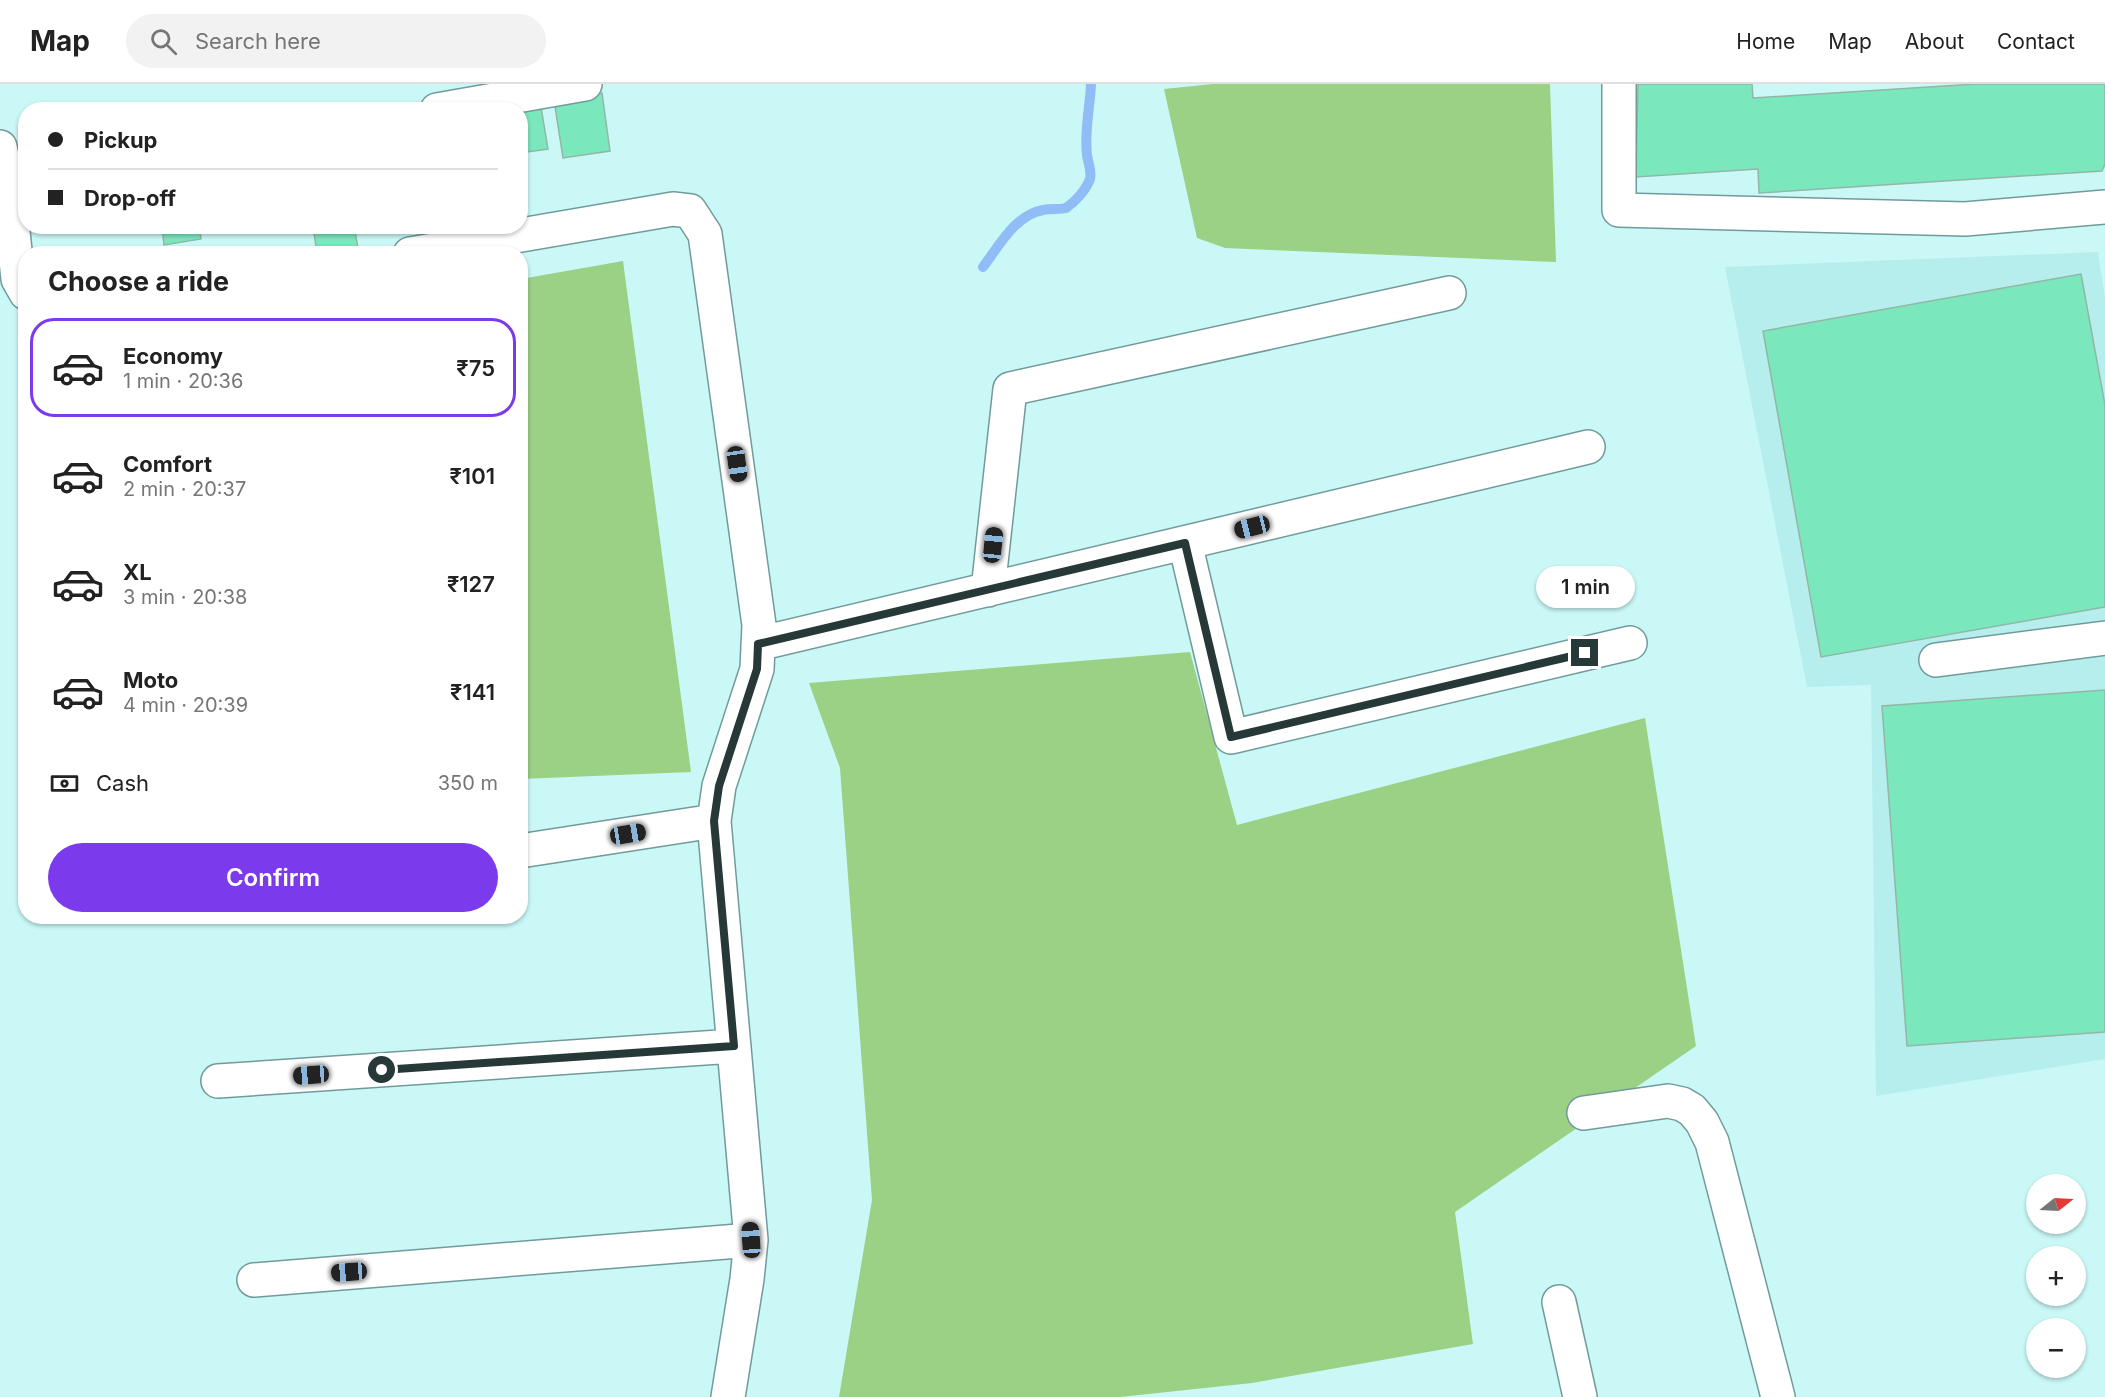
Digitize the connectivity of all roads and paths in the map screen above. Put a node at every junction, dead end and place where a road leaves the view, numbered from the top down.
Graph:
1 (585, 84) edge
2 (1619, 84) edge
3 (483, 102) edge
4 (0, 147) edge
5 (17, 182) edge
6 (2105, 207) edge
7 (527, 234) edge
8 (528, 234) edge
9 (457, 246) edge
10 (18, 279) edge
11 (1449, 293) dead end
12 (1588, 447) dead end
13 (1185, 543) junction
14 (988, 590) junction
15 (2105, 638) edge
16 (1629, 643) dead end
17 (758, 644) junction
18 (1936, 660) dead end
19 (714, 821) junction
20 (528, 850) edge
21 (734, 1046) junction
22 (218, 1081) dead end
23 (1584, 1113) dead end
24 (751, 1240) junction
25 (254, 1280) dead end
26 (1559, 1302) dead end
27 (728, 1397) edge
28 (1580, 1397) edge
29 (1778, 1397) edge

1 - 3 street
2 - 6 street
4 - 5 street
5 - 10 street
7 - 9 street
8 - 17 street
11 - 14 street
12 - 13 street
13 - 14 street
13 - 16 street
14 - 17 street
15 - 18 street
17 - 19 street
19 - 20 street
19 - 21 street
21 - 22 street
21 - 24 street
23 - 29 street
24 - 25 street
24 - 27 street
26 - 28 street

